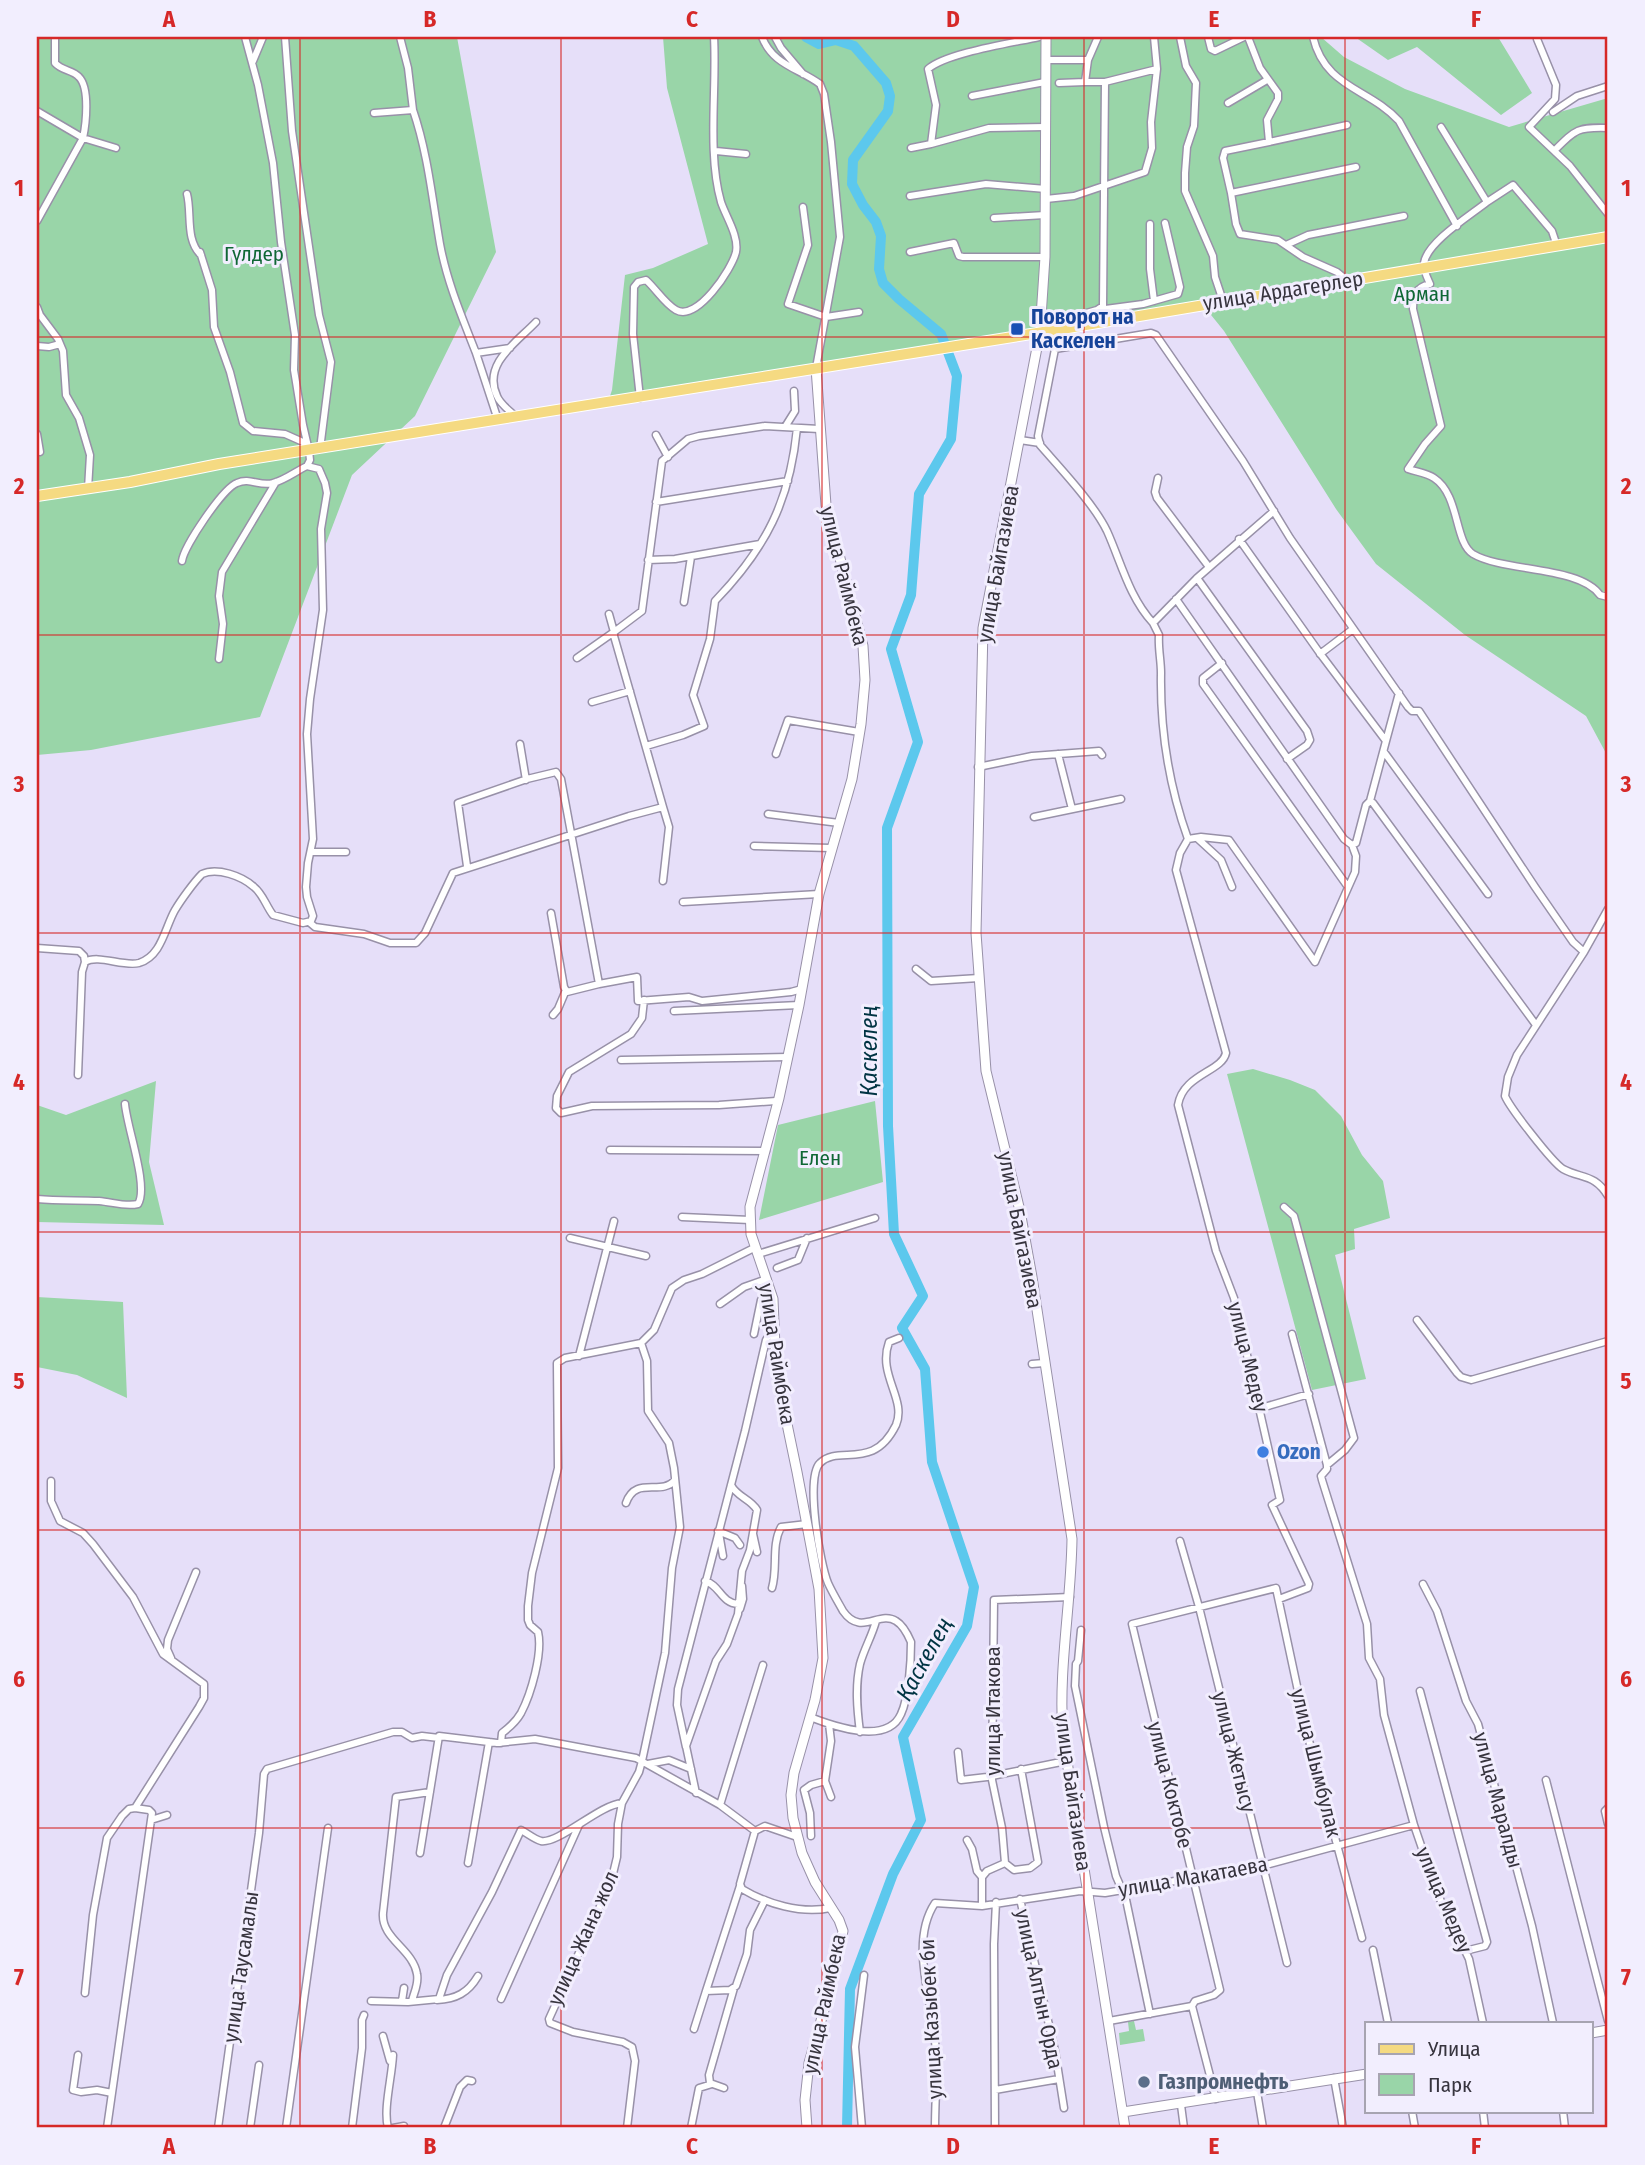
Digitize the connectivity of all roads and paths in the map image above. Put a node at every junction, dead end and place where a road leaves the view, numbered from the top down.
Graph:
1 (55, 37) edge
2 (245, 37) edge
3 (262, 37) edge
4 (285, 37) edge
5 (400, 37) edge
6 (713, 37) edge
7 (762, 37) edge
8 (775, 37) edge
9 (1039, 37) edge
10 (1046, 37) edge
11 (1098, 37) edge
12 (1154, 37) edge
13 (1180, 37) edge
14 (1208, 37) edge
15 (1246, 37) edge
16 (1313, 37) edge
17 (1537, 39) dead end
18 (1046, 60) junction
19 (1088, 60) junction
20 (253, 64) junction
21 (1157, 69) junction
22 (803, 74) junction
23 (1267, 80) junction
24 (1045, 82) junction
25 (1085, 82) junction
26 (1105, 82) junction
27 (1059, 83) dead end
28 (1608, 86) edge
29 (972, 96) dead end
30 (1228, 103) dead end
31 (413, 110) junction
32 (37, 111) edge
33 (1553, 112) dead end
34 (374, 113) dead end
35 (1347, 125) dead end
36 (1045, 127) junction
37 (1441, 127) dead end
38 (1608, 128) edge
39 (83, 138) junction
40 (1269, 142) junction
41 (931, 144) junction
42 (116, 148) dead end
43 (911, 148) dead end
44 (1555, 150) junction
45 (716, 151) junction
46 (746, 154) dead end
47 (1153, 167) dead end
48 (1356, 167) dead end
49 (1144, 172) junction
50 (1103, 185) junction
51 (1231, 193) junction
52 (187, 194) dead end
53 (1046, 194) junction
54 (910, 195) dead end
55 (721, 199) junction
56 (1487, 202) junction
57 (803, 206) dead end
58 (727, 208) dead end
59 (1608, 214) edge
60 (1045, 215) junction
61 (1404, 216) dead end
62 (994, 218) dead end
63 (37, 221) edge
64 (1150, 223) dead end
65 (1165, 223) dead end
66 (1457, 226) junction
67 (1608, 237) edge
68 (1286, 245) junction
69 (1557, 246) junction
70 (910, 252) dead end
71 (1045, 257) junction
72 (1424, 268) junction
73 (1348, 281) junction
74 (1154, 301) junction
75 (1223, 301) junction
76 (37, 307) edge
77 (1097, 310) junction
78 (859, 312) dead end
79 (826, 317) junction
80 (536, 322) dead end
81 (1056, 330) junction
82 (1040, 332) junction
83 (60, 344) junction
84 (37, 346) edge
85 (510, 348) junction
86 (475, 353) junction
87 (816, 368) junction
88 (794, 391) dead end
89 (640, 398) junction
90 (516, 417) junction
91 (498, 420) junction
92 (785, 427) junction
93 (797, 428) junction
94 (818, 429) junction
95 (37, 434) edge
96 (656, 435) dead end
97 (1020, 440) junction
98 (1040, 443) junction
99 (314, 450) junction
100 (40, 452) dead end
101 (667, 457) junction
102 (307, 466) junction
103 (1158, 478) dead end
104 (788, 481) junction
105 (276, 482) junction
106 (88, 489) junction
107 (37, 496) edge
108 (656, 502) junction
109 (1274, 511) junction
110 (1239, 540) junction
111 (760, 544) junction
112 (691, 557) junction
113 (648, 560) junction
114 (182, 561) dead end
115 (1209, 567) junction
116 (1198, 578) junction
117 (1608, 597) edge
118 (1176, 599) junction
119 (684, 602) dead end
120 (609, 614) dead end
121 (1153, 623) junction
122 (1353, 629) junction
123 (614, 632) junction
124 (1320, 654) junction
125 (577, 658) dead end
126 (219, 659) dead end
127 (1222, 663) junction
128 (630, 691) junction
129 (1399, 694) junction
130 (592, 702) dead end
131 (859, 733) junction
132 (1386, 741) junction
133 (520, 744) dead end
134 (646, 746) junction
135 (1384, 752) junction
136 (776, 754) dead end
137 (1058, 754) junction
138 (1102, 755) dead end
139 (1287, 759) junction
140 (978, 767) junction
141 (526, 780) junction
142 (1121, 799) dead end
143 (1370, 801) junction
144 (663, 807) junction
145 (1072, 809) junction
146 (768, 814) dead end
147 (1034, 817) dead end
148 (839, 823) junction
149 (571, 835) junction
150 (1192, 838) junction
151 (1352, 845) junction
152 (754, 846) dead end
153 (831, 848) junction
154 (311, 852) junction
155 (346, 852) dead end
156 (467, 866) junction
157 (663, 881) dead end
158 (1232, 887) dead end
159 (1348, 887) junction
160 (819, 894) junction
161 (1488, 894) dead end
162 (683, 902) dead end
163 (1608, 909) edge
164 (551, 913) dead end
165 (309, 922) junction
166 (37, 948) edge
167 (1584, 952) junction
168 (85, 961) junction
169 (916, 969) dead end
170 (979, 978) junction
171 (599, 984) junction
172 (802, 989) junction
173 (566, 990) junction
174 (643, 1000) junction
175 (717, 1000) junction
176 (799, 1005) junction
177 (705, 1010) junction
178 (674, 1011) dead end
179 (553, 1015) dead end
180 (1536, 1025) junction
181 (788, 1057) junction
182 (621, 1060) dead end
183 (78, 1075) dead end
184 (776, 1101) junction
185 (125, 1104) dead end
186 (610, 1150) dead end
187 (766, 1151) junction
188 (1608, 1196) edge
189 (37, 1199) edge
190 (1284, 1208) dead end
191 (682, 1217) dead end
192 (874, 1218) dead end
193 (750, 1220) junction
194 (614, 1221) dead end
195 (570, 1238) dead end
196 (807, 1238) junction
197 (608, 1248) junction
198 (757, 1250) junction
199 (646, 1256) dead end
200 (777, 1268) dead end
201 (767, 1279) junction
202 (772, 1294) junction
203 (720, 1304) dead end
204 (1417, 1320) dead end
205 (774, 1327) junction
206 (1292, 1334) dead end
207 (754, 1335) dead end
208 (899, 1338) dead end
209 (1608, 1341) edge
210 (641, 1343) junction
211 (579, 1356) junction
212 (1044, 1363) junction
213 (1032, 1364) dead end
214 (1309, 1394) junction
215 (1261, 1408) junction
216 (1327, 1465) junction
217 (676, 1478) junction
218 (51, 1481) dead end
219 (731, 1485) junction
220 (626, 1503) dead end
221 (807, 1524) junction
222 (718, 1531) junction
223 (752, 1532) junction
224 (1180, 1541) dead end
225 (740, 1545) dead end
226 (757, 1552) dead end
227 (723, 1556) dead end
228 (196, 1572) dead end
229 (741, 1580) junction
230 (705, 1581) junction
231 (1423, 1584) dead end
232 (772, 1588) dead end
233 (1070, 1597) junction
234 (1279, 1599) junction
235 (738, 1604) junction
236 (1199, 1607) junction
237 (738, 1614) junction
238 (876, 1621) junction
239 (1081, 1630) dead end
240 (173, 1661) junction
241 (763, 1665) dead end
242 (1420, 1691) dead end
243 (810, 1717) junction
244 (829, 1724) junction
245 (860, 1732) junction
246 (439, 1738) junction
247 (489, 1742) junction
248 (501, 1743) junction
249 (686, 1747) junction
250 (958, 1752) dead end
251 (1066, 1761) junction
252 (645, 1762) junction
253 (691, 1769) junction
254 (1021, 1769) junction
255 (992, 1776) junction
256 (1546, 1780) dead end
257 (825, 1781) junction
258 (430, 1792) junction
259 (696, 1793) junction
260 (831, 1797) dead end
261 (622, 1803) junction
262 (720, 1805) junction
263 (135, 1808) junction
264 (1608, 1808) edge
265 (167, 1815) dead end
266 (151, 1820) junction
267 (579, 1824) junction
268 (1608, 1824) edge
269 (1414, 1825) junction
270 (328, 1828) dead end
271 (755, 1831) junction
272 (811, 1836) dead end
273 (797, 1837) junction
274 (968, 1840) dead end
275 (1336, 1846) junction
276 (420, 1853) dead end
277 (467, 1863) dead end
278 (1005, 1863) junction
279 (1262, 1866) junction
280 (982, 1877) junction
281 (1192, 1877) junction
282 (740, 1884) junction
283 (1123, 1890) junction
284 (1088, 1892) junction
285 (1020, 1899) junction
286 (765, 1900) junction
287 (996, 1902) junction
288 (982, 1906) junction
289 (830, 1908) junction
290 (931, 1910) joint
291 (1362, 1938) dead end
292 (1373, 1950) dead end
293 (1465, 1951) junction
294 (1287, 1963) dead end
295 (864, 1975) dead end
296 (478, 1976) dead end
297 (404, 1988) dead end
298 (734, 1988) junction
299 (706, 1991) junction
300 (85, 1993) dead end
301 (501, 1999) dead end
302 (437, 2000) junction
303 (371, 2001) dead end
304 (402, 2001) junction
305 (412, 2001) junction
306 (1192, 2006) junction
307 (1150, 2014) junction
308 (364, 2015) dead end
309 (1109, 2021) junction
310 (1608, 2021) edge
311 (1388, 2022) edge
312 (1483, 2022) edge
313 (1553, 2022) edge
314 (694, 2029) dead end
315 (383, 2036) dead end
316 (78, 2055) dead end
317 (393, 2055) dead end
318 (258, 2065) dead end
319 (393, 2066) junction
320 (1365, 2074) edge
321 (1334, 2078) junction
322 (1059, 2079) junction
323 (472, 2081) dead end
324 (712, 2084) junction
325 (724, 2088) dead end
326 (995, 2090) junction
327 (1257, 2092) junction
328 (112, 2093) junction
329 (1216, 2099) junction
330 (1181, 2105) junction
331 (1064, 2108) dead end
332 (1123, 2112) junction
333 (404, 2126) dead end
334 (107, 2128) edge
335 (218, 2128) edge
336 (250, 2128) edge
337 (286, 2128) edge
338 (352, 2128) edge
339 (390, 2128) edge
340 (444, 2128) edge
341 (627, 2128) edge
342 (691, 2128) edge
343 (807, 2128) edge
344 (862, 2128) edge
345 (935, 2128) edge
346 (995, 2128) edge
347 (1125, 2128) edge
348 (1184, 2128) edge
349 (1264, 2128) edge
350 (1343, 2128) edge

1 - 39 street
2 - 20 street
3 - 20 street
4 - 99 street
5 - 31 street
6 - 45 street
7 - 22 street
8 - 22 street
9 - 41 street
10 - 18 street, улица Байгазиева
11 - 19 street
12 - 21 street
13 - 75 street
14 - 15 street
15 - 23 street
16 - 66 street
17 - 44 street
18 - 19 street
18 - 24 street, улица Байгазиева
19 - 25 street
20 - 99 street
21 - 26 street
21 - 49 street
22 - 79 street
23 - 30 street
23 - 40 street
24 - 29 street
24 - 36 street, улица Байгазиева
25 - 26 street
25 - 27 street
26 - 50 street
28 - 33 street
31 - 34 street
31 - 86 street
32 - 39 street
35 - 40 street
36 - 41 street
36 - 53 street, улица Байгазиева
37 - 56 street
38 - 44 street
39 - 42 street
39 - 63 street
40 - 51 street
41 - 43 street
44 - 59 street
45 - 46 street
45 - 55 street
47 - 49 street
48 - 51 street
49 - 50 street
50 - 53 street
50 - 77 street
51 - 68 street
52 - 99 street
53 - 54 street
53 - 60 street, улица Байгазиева
55 - 58 street
55 - 89 street
56 - 66 street
56 - 69 street
57 - 79 street
60 - 62 street
60 - 71 street, улица Байгазиева
61 - 68 street
64 - 74 street
65 - 74 street
66 - 72 street
67 - 69 main road, улица Ардагерлер
68 - 73 street
69 - 72 main road, улица Ардагерлер
70 - 71 street
71 - 82 street, улица Байгазиева
72 - 73 main road, улица Ардагерлер
72 - 117 street
73 - 75 main road, улица Ардагерлер
74 - 77 street
75 - 81 main road, улица Ардагерлер
76 - 83 street
77 - 81 street
78 - 79 street
79 - 87 street
80 - 85 street
81 - 82 main road, улица Ардагерлер
82 - 87 main road, улица Ардагерлер
82 - 97 street, улица Байгазиева
83 - 84 street
83 - 106 street
85 - 86 street
85 - 90 street
86 - 91 street
87 - 89 main road, улица Ардагерлер
87 - 94 street, улица Раймбека
88 - 92 street
89 - 90 main road, улица Ардагерлер
90 - 91 main road, улица Ардагерлер
91 - 99 main road, улица Ардагерлер
92 - 93 street
92 - 101 street
93 - 94 street
93 - 104 street
94 - 131 street, улица Раймбека
95 - 100 street
96 - 101 street
97 - 98 street
97 - 140 street, улица Байгазиева
98 - 109 street
98 - 121 street
99 - 102 street
99 - 106 main road, улица Ардагерлер
101 - 108 street
102 - 105 street
102 - 154 street
103 - 115 street
104 - 108 street
104 - 111 street
105 - 114 street
105 - 126 street
106 - 107 main road, улица Ардагерлер
108 - 113 street
109 - 110 street
109 - 122 street
110 - 115 street
110 - 124 street
111 - 112 street
111 - 134 street
112 - 113 street
112 - 119 street
113 - 123 street
115 - 116 street
116 - 118 street
116 - 139 street
118 - 121 street
118 - 127 street
120 - 123 street
121 - 150 street
122 - 124 street
122 - 129 street
123 - 125 street
123 - 128 street
124 - 132 street
127 - 139 street
127 - 159 street
128 - 130 street
128 - 134 street
129 - 132 street
129 - 167 street
131 - 136 street
131 - 148 street, улица Раймбека
132 - 135 street
133 - 141 street
134 - 144 street
135 - 143 street
135 - 161 street
137 - 138 street
137 - 140 street
137 - 145 street
139 - 151 street
140 - 170 street, улица Байгазиева
141 - 149 street
141 - 156 street
142 - 145 street
143 - 151 street
143 - 180 street
144 - 149 street
144 - 157 street
145 - 147 street
146 - 148 street
148 - 153 street, улица Раймбека
149 - 156 street
149 - 171 street
150 - 158 street
150 - 159 street
150 - 215 street, улица Медеу
151 - 159 street
152 - 153 street
153 - 160 street, улица Раймбека
154 - 155 street
154 - 165 street
156 - 165 street
160 - 162 street
160 - 172 street, улица Раймбека
163 - 167 street
164 - 173 street
165 - 168 street
166 - 168 street
167 - 180 street
168 - 183 street
169 - 170 street
170 - 212 street, улица Байгазиева
171 - 173 street
171 - 174 street
172 - 175 street
172 - 176 street, улица Раймбека
173 - 179 street
174 - 175 street
174 - 184 street
175 - 177 street
176 - 177 street
176 - 181 street, улица Раймбека
177 - 178 street
180 - 188 street
181 - 182 street
181 - 184 street, улица Раймбека
184 - 187 street, улица Раймбека
185 - 189 street
186 - 187 street
187 - 193 street, улица Раймбека
190 - 216 street
191 - 193 street
192 - 196 street
193 - 198 street, улица Раймбека
194 - 197 street
195 - 197 street
196 - 198 street
196 - 200 street
197 - 199 street
197 - 211 street
198 - 201 street, улица Раймбека
198 - 210 street
201 - 202 street, улица Раймбека
201 - 203 street
202 - 205 street, улица Раймбека
202 - 207 street
204 - 209 street
205 - 219 street
205 - 221 street, улица Раймбека
206 - 214 street, улица Медеу
208 - 238 street
210 - 211 street
210 - 217 street
211 - 248 street
212 - 213 street
212 - 233 street, улица Байгазиева
214 - 215 street
214 - 216 street, улица Медеу
215 - 234 street, улица Медеу
216 - 269 street, улица Медеу
217 - 220 street
217 - 252 street
218 - 240 street
219 - 222 street
219 - 223 street
221 - 232 street
221 - 243 street, улица Раймбека
222 - 225 street
222 - 227 street
222 - 230 street
223 - 226 street
223 - 229 street
224 - 236 street, улица Жетысу
228 - 240 street
229 - 235 street
229 - 237 street
230 - 235 street
230 - 249 street
231 - 313 street, улица Маралды
233 - 251 street, улица Байгазиева
233 - 255 street, улица Итакова
234 - 236 street, улица Шымбулак
234 - 275 street, улица Шымбулак
235 - 237 street
236 - 279 street, улица Жетысу
236 - 281 street, улица Коктобе
237 - 249 street
238 - 245 street
238 - 245 street
239 - 283 street
240 - 263 street
241 - 262 street
242 - 293 street
243 - 244 street
243 - 273 street, улица Раймбека
244 - 245 street
244 - 257 street
246 - 247 street
246 - 258 street
246 - 335 street, улица Таусамалы
247 - 248 street
247 - 277 street
248 - 252 street
249 - 253 street
250 - 255 street
251 - 254 street
251 - 284 street, улица Байгазиева
252 - 253 street
252 - 259 street
252 - 261 street
253 - 259 street
254 - 255 street
254 - 278 street
255 - 278 street, улица Итакова
256 - 310 street
257 - 260 street
257 - 272 street
258 - 276 street
258 - 305 street
259 - 262 street
261 - 267 street
261 - 341 street, улица Жана жол
262 - 271 street
263 - 266 street
263 - 300 street
264 - 268 street
265 - 266 street
266 - 328 street
267 - 301 street
267 - 302 street
269 - 275 street, улица Макатаева
269 - 293 street, улица Медеу
270 - 337 street
271 - 273 street
271 - 282 street
273 - 289 street, улица Раймбека
274 - 280 street
275 - 279 street, улица Макатаева
275 - 291 street, улица Шымбулак
278 - 280 street
279 - 281 street, улица Макатаева
279 - 294 street, улица Жетысу
280 - 288 street
281 - 283 street, улица Макатаева
281 - 306 street, улица Коктобе
282 - 286 street
282 - 299 street
283 - 284 street, улица Макатаева
283 - 307 street
284 - 285 street, улица Макатаева
284 - 309 street, улица Байгазиева
285 - 287 street, улица Макатаева
285 - 322 street, улица Алтын Орда
286 - 289 street
286 - 298 street
287 - 288 street, улица Макатаева
287 - 326 street
288 - 290 street, улица Макатаева
289 - 343 street, улица Раймбека
290 - 345 street, улица Казыбек би
292 - 311 street
293 - 312 street, улица Медеу
295 - 344 street
296 - 302 street
297 - 304 street
298 - 299 street
298 - 324 street
299 - 314 street
302 - 305 street
303 - 304 street
304 - 305 street
306 - 307 street
306 - 329 street
307 - 309 street
308 - 338 street
309 - 332 street, улица Байгазиева
315 - 319 street
316 - 328 street
317 - 319 street
318 - 336 street
319 - 339 street
320 - 321 street
321 - 327 street
321 - 350 street
322 - 326 street, улица Алтын Орда
322 - 331 street, улица Алтын Орда
323 - 340 street
324 - 325 street
324 - 342 street
326 - 346 street
327 - 329 street
327 - 349 street
328 - 334 street
329 - 330 street
330 - 332 street
330 - 348 street
332 - 347 street, улица Байгазиева
333 - 339 street

